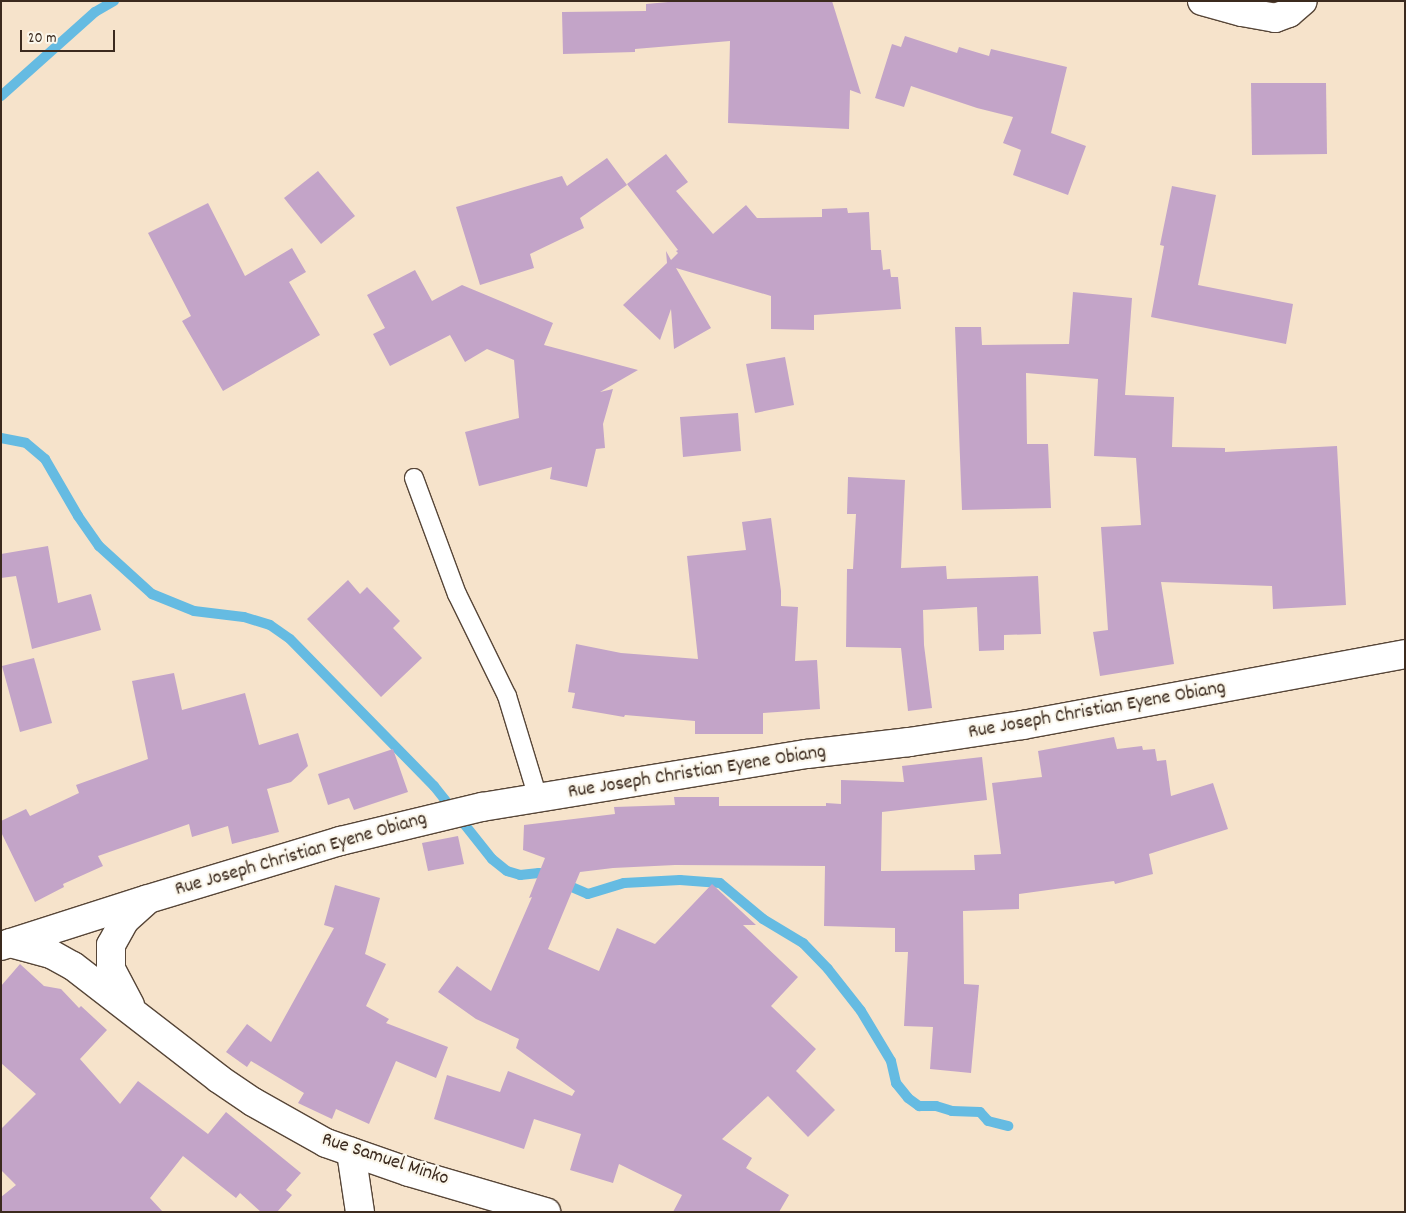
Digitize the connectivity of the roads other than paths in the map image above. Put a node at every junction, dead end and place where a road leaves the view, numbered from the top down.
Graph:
1 (1202, 1) edge
2 (1303, 1) edge
3 (414, 478) dead end
4 (1405, 654) edge
5 (538, 798) junction
6 (148, 899) junction
7 (6, 945) edge
8 (137, 1017) junction
9 (350, 1152) junction
10 (360, 1212) edge
11 (546, 1212) edge

1 - 2 street
3 - 5 lane
4 - 5 street, Rue Joseph Christian Eyene Obiang
5 - 6 street, Rue Joseph Christian Eyene Obiang
6 - 7 street, Rue Joseph Christian Eyene Obiang
6 - 8 street
7 - 8 street, Rue Samuel Minko
8 - 9 street, Rue Samuel Minko
9 - 10 street
9 - 11 street, Rue Samuel Minko

